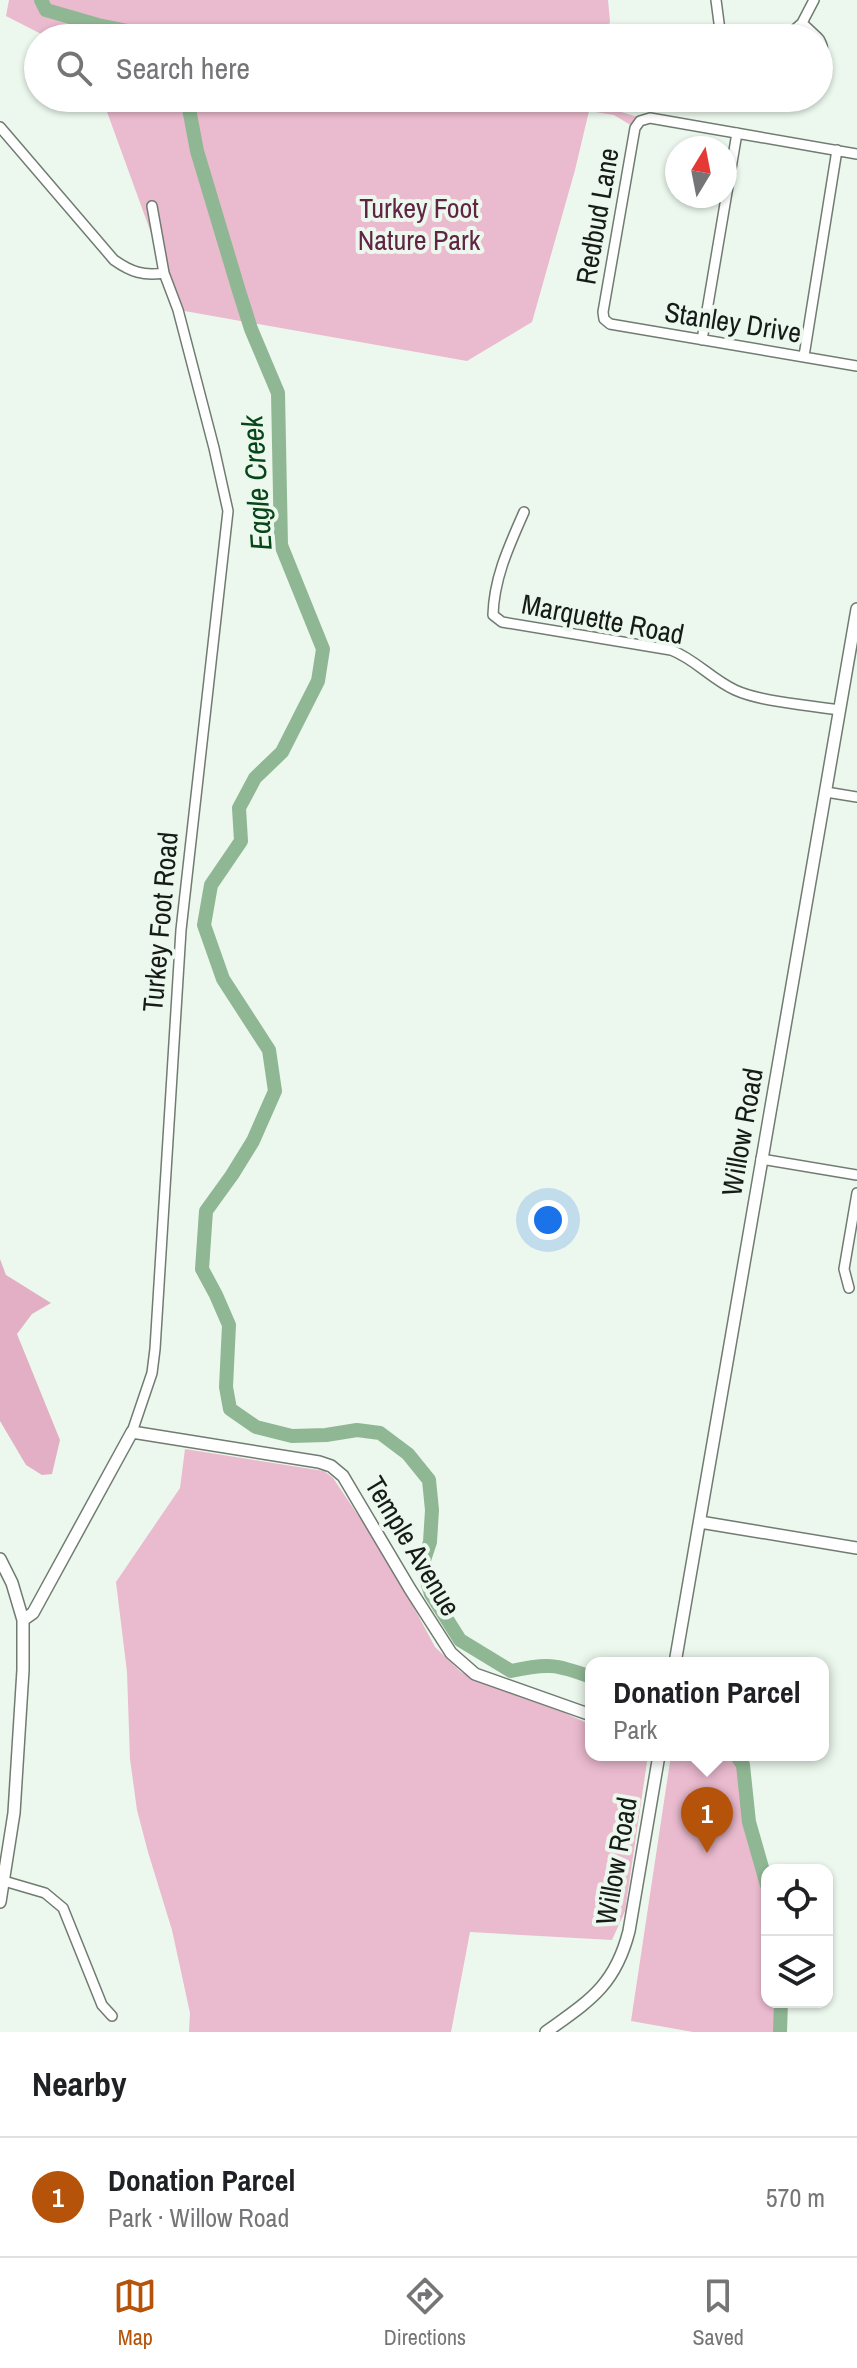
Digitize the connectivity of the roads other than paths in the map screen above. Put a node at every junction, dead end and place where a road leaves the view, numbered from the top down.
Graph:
1 (716, 0) edge
2 (814, 0) edge
3 (802, 23) edge
4 (719, 24) edge
5 (0, 127) edge
6 (737, 133) junction
7 (837, 150) junction
8 (857, 154) edge
9 (152, 206) dead end
10 (164, 273) junction
11 (604, 319) joint
12 (702, 340) junction
13 (804, 356) junction
14 (857, 366) edge
15 (524, 512) dead end
16 (857, 609) edge
17 (839, 710) junction
18 (826, 792) junction
19 (857, 797) edge
20 (761, 1159) junction
21 (857, 1175) edge
22 (857, 1193) edge
23 (849, 1288) dead end
24 (132, 1432) junction
25 (700, 1522) junction
26 (857, 1548) edge
27 (0, 1559) edge
28 (23, 1620) junction
29 (676, 1657) edge
30 (585, 1713) edge
31 (658, 1761) edge
32 (4, 1854) edge
33 (4, 1881) junction
34 (0, 1902) edge
35 (112, 2016) dead end
36 (546, 2032) edge

1 - 4 street
2 - 3 street
5 - 10 street
6 - 7 street
6 - 11 street, Redbud Lane
6 - 12 street
7 - 8 street
7 - 13 street
9 - 10 street, Turkey Foot Road
10 - 24 street, Turkey Foot Road
11 - 12 street, Stanley Drive
12 - 13 street, Stanley Drive
13 - 14 street, Stanley Drive
15 - 17 street, Marquette Road
16 - 17 street, Willow Road
17 - 18 street, Willow Road
18 - 19 street
18 - 20 street, Willow Road
20 - 21 street
20 - 25 street, Willow Road
22 - 23 street
24 - 28 street, Turkey Foot Road
24 - 30 street, Temple Avenue
25 - 26 street
25 - 29 street, Willow Road
27 - 28 street
28 - 32 street
31 - 36 street, Willow Road
32 - 33 street
33 - 34 street
33 - 35 street

